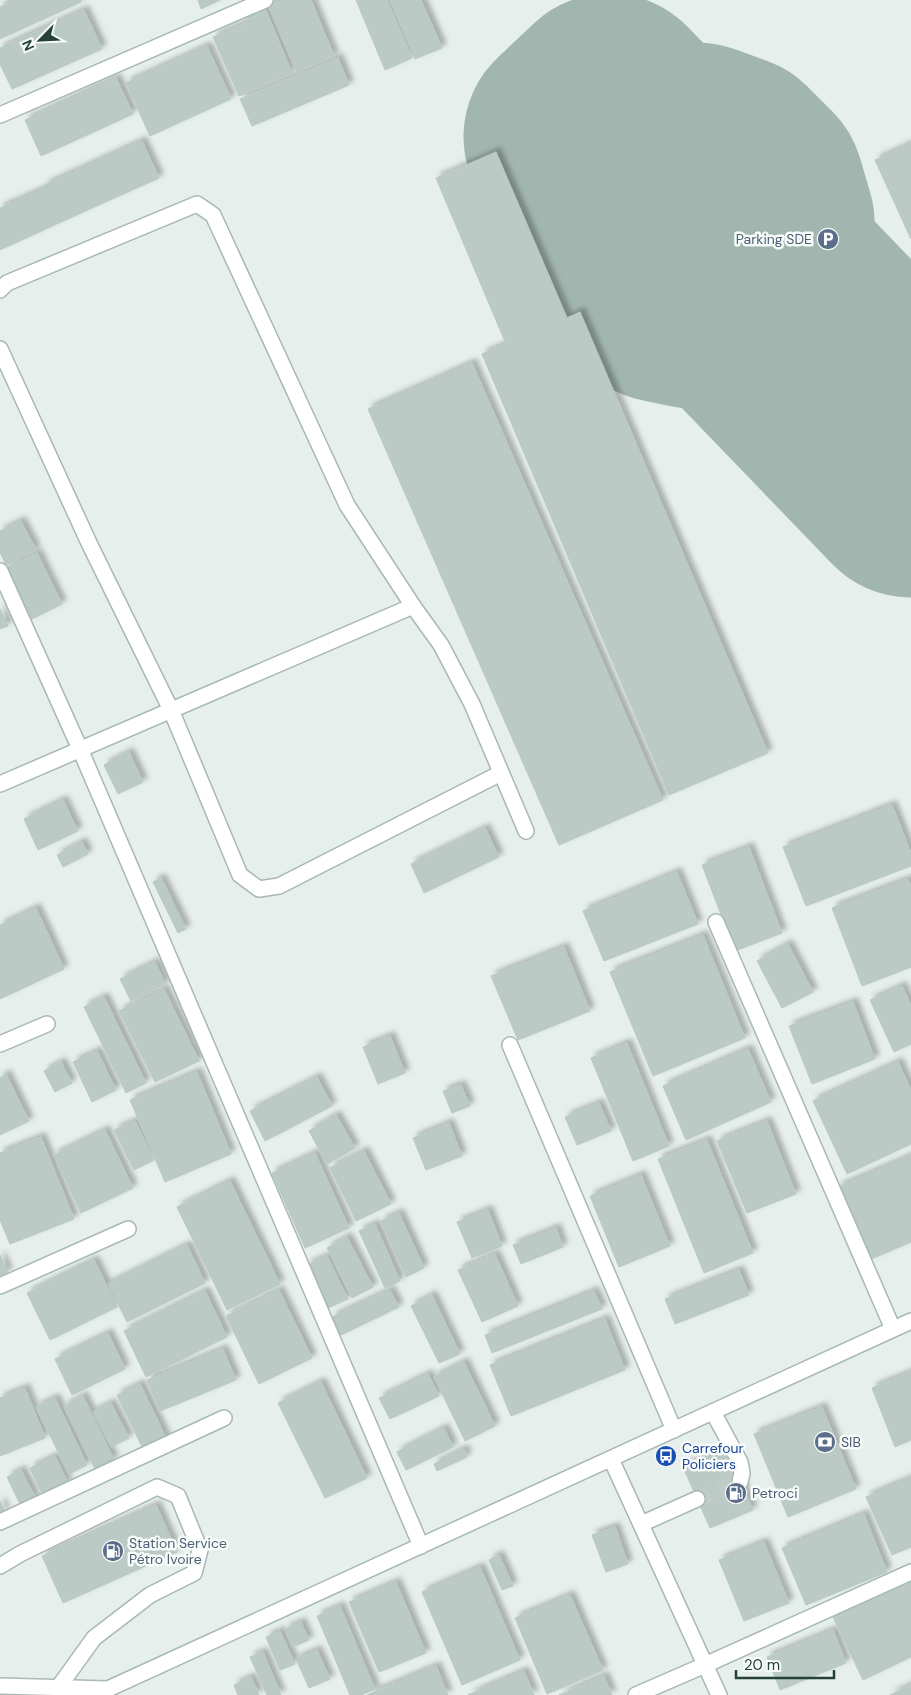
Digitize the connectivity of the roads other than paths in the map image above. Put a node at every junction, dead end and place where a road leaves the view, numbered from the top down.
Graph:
1 (265, 0) edge
2 (0, 115) edge
3 (0, 290) edge
4 (0, 349) edge
5 (0, 571) edge
6 (413, 606) junction
7 (172, 710) junction
8 (80, 749) junction
9 (501, 773) junction
10 (0, 784) edge
11 (526, 830) dead end
12 (716, 922) dead end
13 (47, 1024) dead end
14 (0, 1044) edge
15 (510, 1045) dead end
16 (128, 1229) dead end
17 (0, 1286) edge
18 (911, 1321) edge
19 (893, 1329) junction
20 (712, 1412) junction
21 (224, 1418) dead end
22 (674, 1430) junction
23 (611, 1459) junction
24 (740, 1482) dead end
25 (697, 1499) tunnel mouth
26 (0, 1522) edge
27 (641, 1524) junction
28 (421, 1546) junction
29 (0, 1566) edge
30 (911, 1572) edge
31 (705, 1665) junction
32 (0, 1686) edge
33 (58, 1688) junction
34 (636, 1695) edge
35 (719, 1695) edge

1 - 2 street
3 - 6 street
4 - 7 street
5 - 8 street
6 - 7 street
6 - 9 street
7 - 8 street
7 - 9 street
8 - 10 street
8 - 28 street
9 - 11 street
12 - 19 street
13 - 14 street
15 - 22 street
16 - 17 street
18 - 19 street
19 - 20 street
20 - 22 street
20 - 24 street
21 - 26 street
22 - 23 street
23 - 27 street
23 - 28 street
25 - 27 street
27 - 31 street
28 - 33 street
29 - 33 street
30 - 31 street
31 - 34 street
31 - 35 street
32 - 33 street

